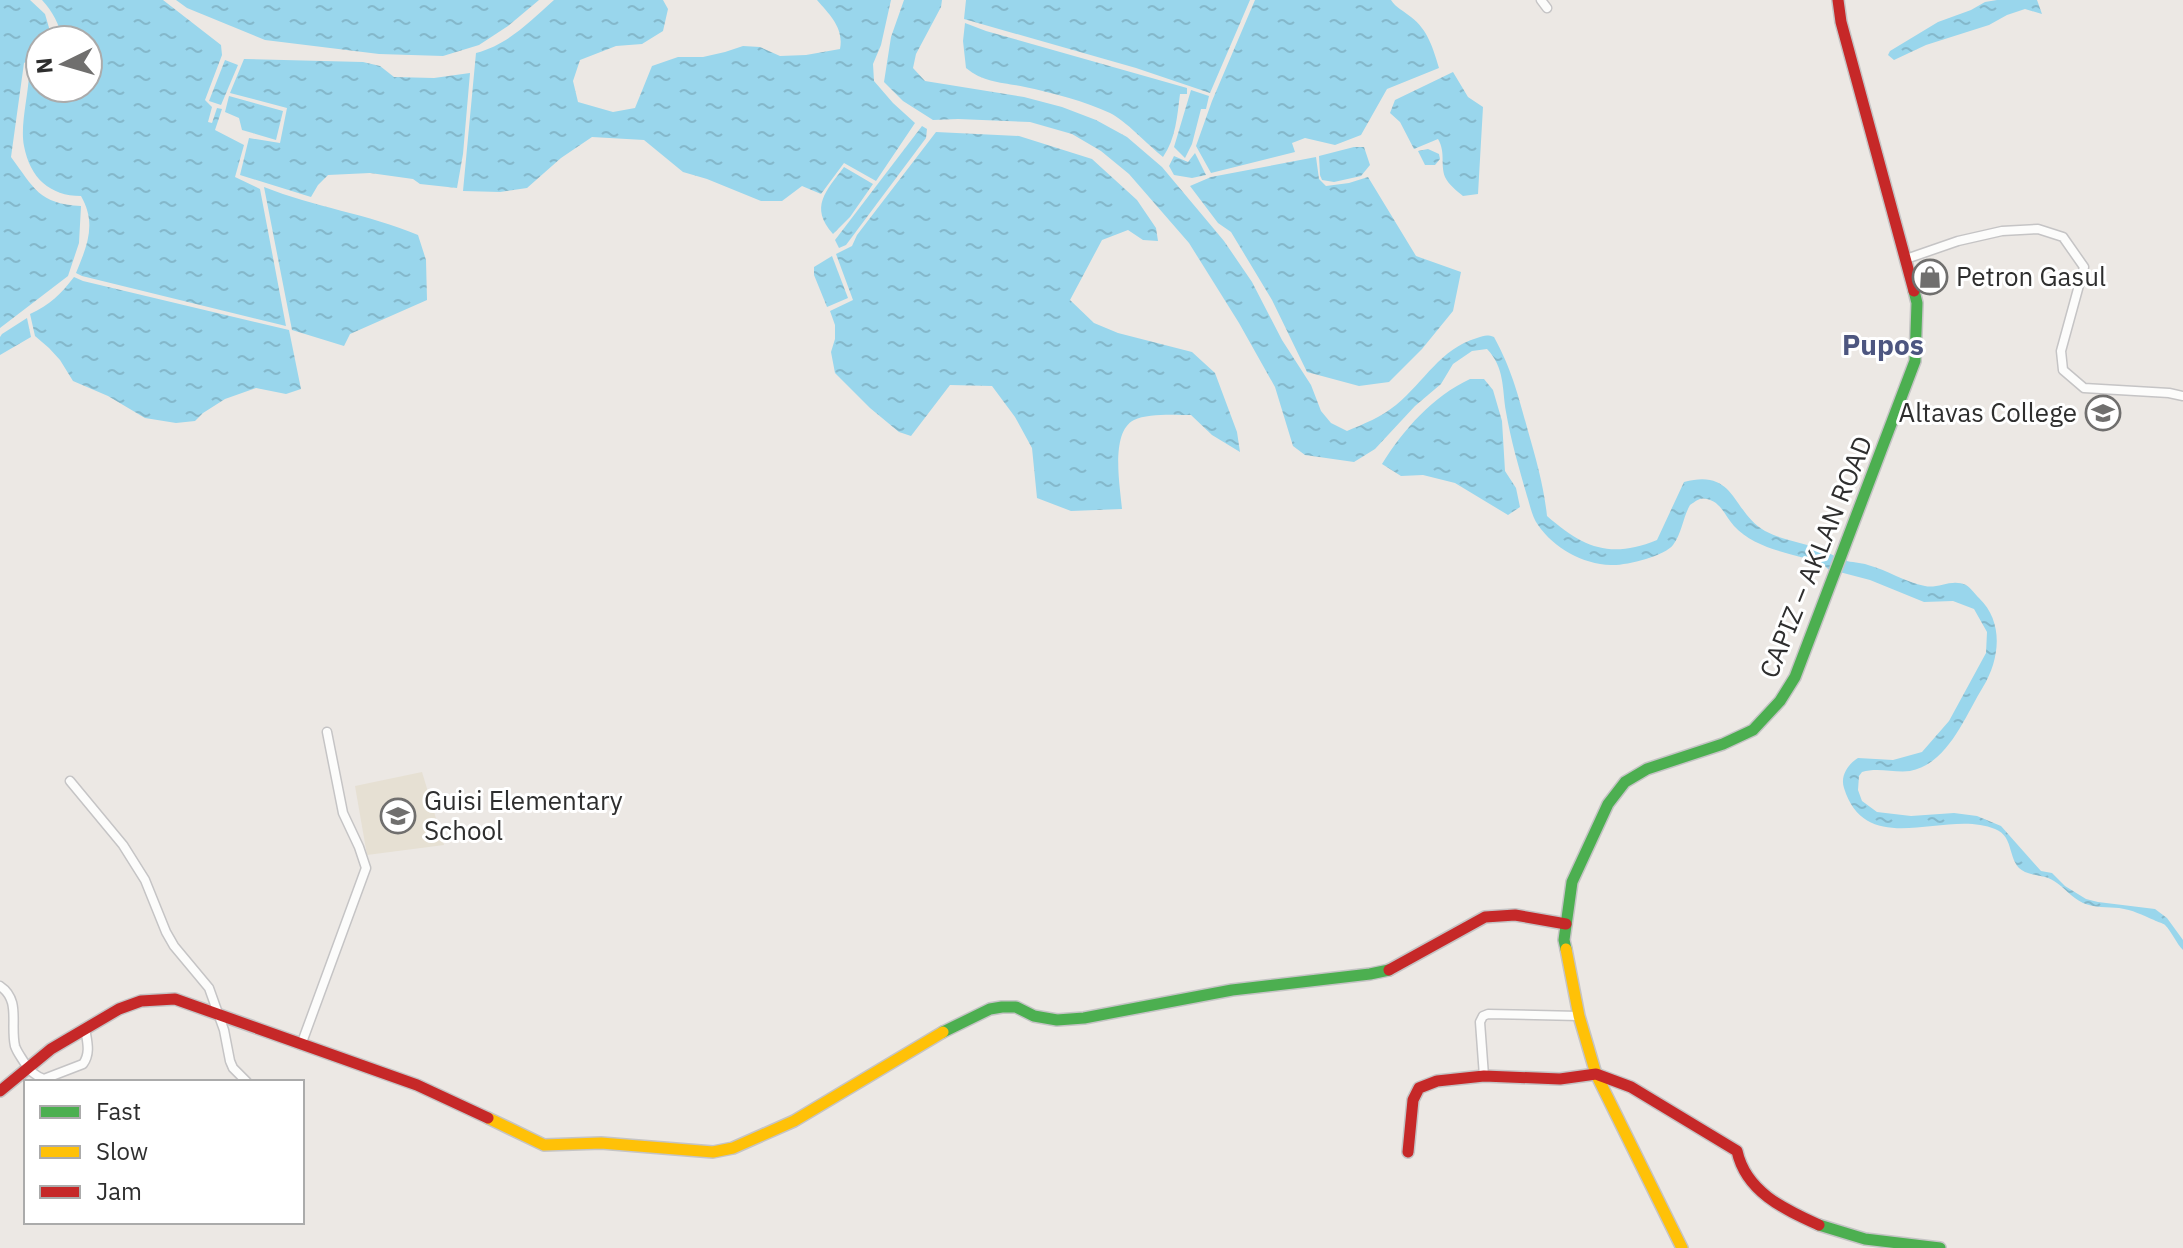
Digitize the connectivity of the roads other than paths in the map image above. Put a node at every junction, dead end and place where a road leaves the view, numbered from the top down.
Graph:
1 (1541, 0) edge
2 (1838, 0) edge
3 (1547, 8) dead end
4 (1906, 259) junction
5 (2183, 396) edge
6 (327, 732) dead end
7 (70, 781) dead end
8 (1566, 924) junction
9 (0, 986) edge
10 (218, 1013) junction
11 (1579, 1016) junction
12 (85, 1028) junction
13 (301, 1045) junction
14 (27, 1067) junction
15 (1596, 1074) junction
16 (1484, 1076) junction
17 (245, 1080) edge
18 (0, 1091) edge
19 (1408, 1152) dead end
20 (1682, 1248) edge
21 (1940, 1248) edge

1 - 3 street
2 - 4 street, CAPIZ – AKLAN ROAD
4 - 5 street
4 - 8 street, CAPIZ – AKLAN ROAD
6 - 13 street
7 - 10 street
8 - 11 street, CAPIZ – AKLAN ROAD
8 - 13 street
9 - 14 street
10 - 12 street
10 - 13 street
10 - 17 street
11 - 15 street, CAPIZ – AKLAN ROAD
11 - 16 street
12 - 14 street
12 - 14 street
14 - 18 street
15 - 16 street
15 - 20 street, CAPIZ – AKLAN ROAD
15 - 21 street
16 - 19 street

